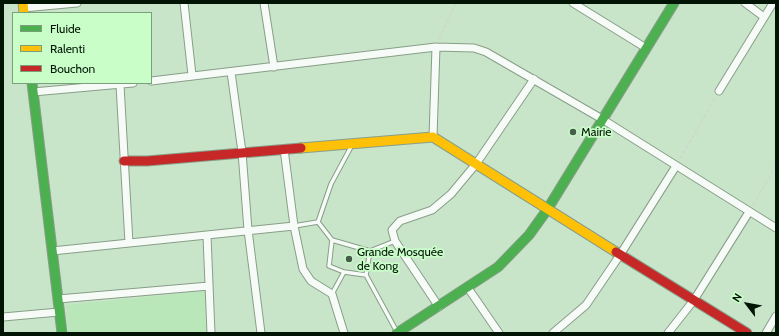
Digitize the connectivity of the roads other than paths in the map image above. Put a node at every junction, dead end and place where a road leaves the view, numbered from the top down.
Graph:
1 (77, 3) edge
2 (184, 3) edge
3 (264, 3) edge
4 (574, 3) edge
5 (674, 3) edge
6 (745, 3) edge
7 (773, 3) edge
8 (23, 8) edge
9 (764, 17) junction
10 (436, 47) junction
11 (646, 48) junction
12 (274, 67) junction
13 (231, 72) junction
14 (192, 75) junction
15 (534, 79) junction
16 (152, 81) edge
17 (126, 84) edge
18 (120, 85) junction
19 (32, 88) edge
20 (719, 91) road end
21 (602, 119) junction
22 (433, 137) junction
23 (353, 143) junction
24 (284, 149) junction
25 (242, 152) junction
26 (124, 161) junction
27 (476, 164) junction
28 (676, 166) junction
29 (547, 210) junction
30 (749, 212) junction
31 (318, 222) junction
32 (294, 226) junction
33 (776, 228) edge
34 (248, 230) junction
35 (207, 236) junction
36 (332, 240) junction
37 (395, 241) junction
38 (129, 243) junction
39 (52, 251) junction
40 (370, 251) junction
41 (620, 255) junction
42 (344, 272) junction
43 (366, 275) junction
44 (209, 286) junction
45 (468, 288) junction
46 (332, 294) junction
47 (58, 299) junction
48 (694, 300) junction
49 (439, 307) junction
50 (59, 312) junction
51 (776, 316) edge
52 (3, 317) edge
53 (62, 333) edge
54 (211, 333) edge
55 (261, 333) edge
56 (344, 333) edge
57 (397, 333) edge
58 (500, 333) edge
59 (553, 333) edge
60 (668, 333) edge
61 (747, 333) edge
62 (766, 333) edge

1 - 8 street
2 - 14 street
3 - 12 street
4 - 11 street
5 - 11 main road
6 - 9 street
7 - 9 street
9 - 20 street
10 - 12 street
10 - 15 street
10 - 22 street
11 - 21 main road
12 - 13 street
13 - 14 street
13 - 25 street
14 - 16 street
15 - 21 street
15 - 27 street
17 - 18 street
18 - 19 street
18 - 26 street
19 - 39 main road
21 - 28 street
21 - 29 main road
22 - 23 main road
22 - 27 main road
23 - 24 main road
23 - 31 lane
24 - 25 main road
24 - 32 street
25 - 26 main road
25 - 34 street
26 - 38 street
27 - 29 main road
27 - 37 street
28 - 30 street
28 - 41 street
29 - 41 main road
29 - 45 main road
30 - 33 street
30 - 48 street
31 - 32 lane
31 - 36 lane
32 - 34 street
32 - 46 street
34 - 35 street
34 - 55 street
35 - 38 street
35 - 44 street
36 - 40 lane
36 - 42 lane
37 - 40 lane
37 - 49 street
38 - 39 street
39 - 47 main road
40 - 43 lane
41 - 48 main road
41 - 59 street
42 - 43 lane
42 - 46 lane
43 - 57 lane
44 - 47 street
44 - 54 street
45 - 49 main road
45 - 58 street
46 - 56 street
47 - 50 main road
48 - 60 street
48 - 61 main road
49 - 57 main road
50 - 52 street
50 - 53 main road
51 - 62 street

